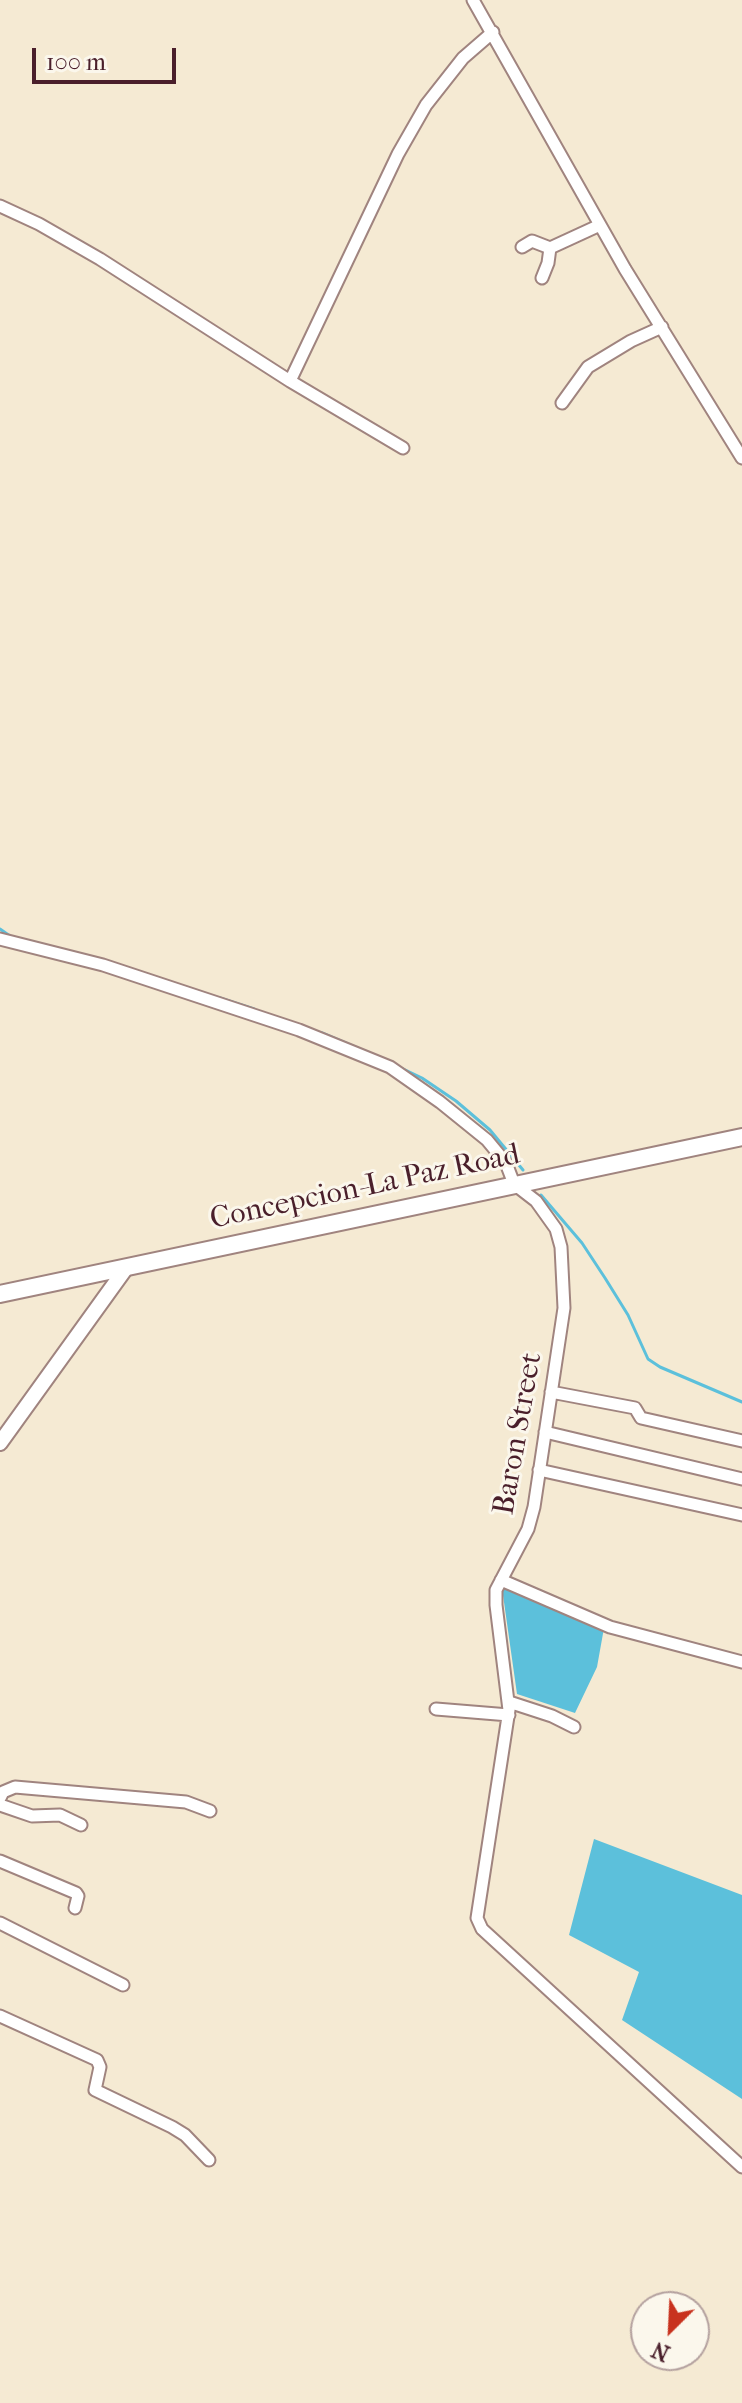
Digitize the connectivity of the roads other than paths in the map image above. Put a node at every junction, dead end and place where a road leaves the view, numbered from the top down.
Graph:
1 (473, 0) edge
2 (493, 32) junction
3 (0, 206) edge
4 (600, 225) junction
5 (522, 247) dead end
6 (550, 248) junction
7 (542, 278) dead end
8 (662, 327) junction
9 (290, 381) junction
10 (562, 403) dead end
11 (403, 448) dead end
12 (742, 458) edge
13 (0, 939) edge
14 (742, 1137) edge
15 (514, 1184) junction
16 (126, 1268) junction
17 (0, 1294) edge
18 (551, 1392) junction
19 (545, 1432) junction
20 (742, 1441) edge
21 (0, 1443) edge
22 (539, 1470) junction
23 (742, 1479) edge
24 (742, 1515) edge
25 (501, 1580) junction
26 (742, 1662) edge
27 (509, 1708) junction
28 (436, 1709) dead end
29 (574, 1727) dead end
30 (0, 1798) edge
31 (0, 1805) edge
32 (210, 1811) dead end
33 (81, 1825) dead end
34 (0, 1861) edge
35 (75, 1908) dead end
36 (0, 1923) edge
37 (123, 1985) dead end
38 (0, 2016) edge
39 (209, 2160) dead end
40 (742, 2167) edge

1 - 2 street
2 - 4 street
2 - 9 street
3 - 9 street
4 - 6 street
4 - 8 street
5 - 6 street
6 - 7 street
8 - 10 street
8 - 12 street
9 - 11 street
13 - 15 street, Baron Street
14 - 15 main road, Concepcion-La Paz Road
15 - 16 main road, Concepcion-La Paz Road
15 - 18 street, Baron Street
16 - 17 main road, Concepcion-La Paz Road
16 - 21 street
18 - 19 street, Baron Street
18 - 20 street
19 - 22 street, Baron Street
19 - 23 street
22 - 24 street
22 - 25 street, Baron Street
25 - 26 street
25 - 27 street, Baron Street
27 - 28 street
27 - 29 street
27 - 40 street, Baron Street
30 - 32 street
31 - 33 street
34 - 35 street
36 - 37 street
38 - 39 street

